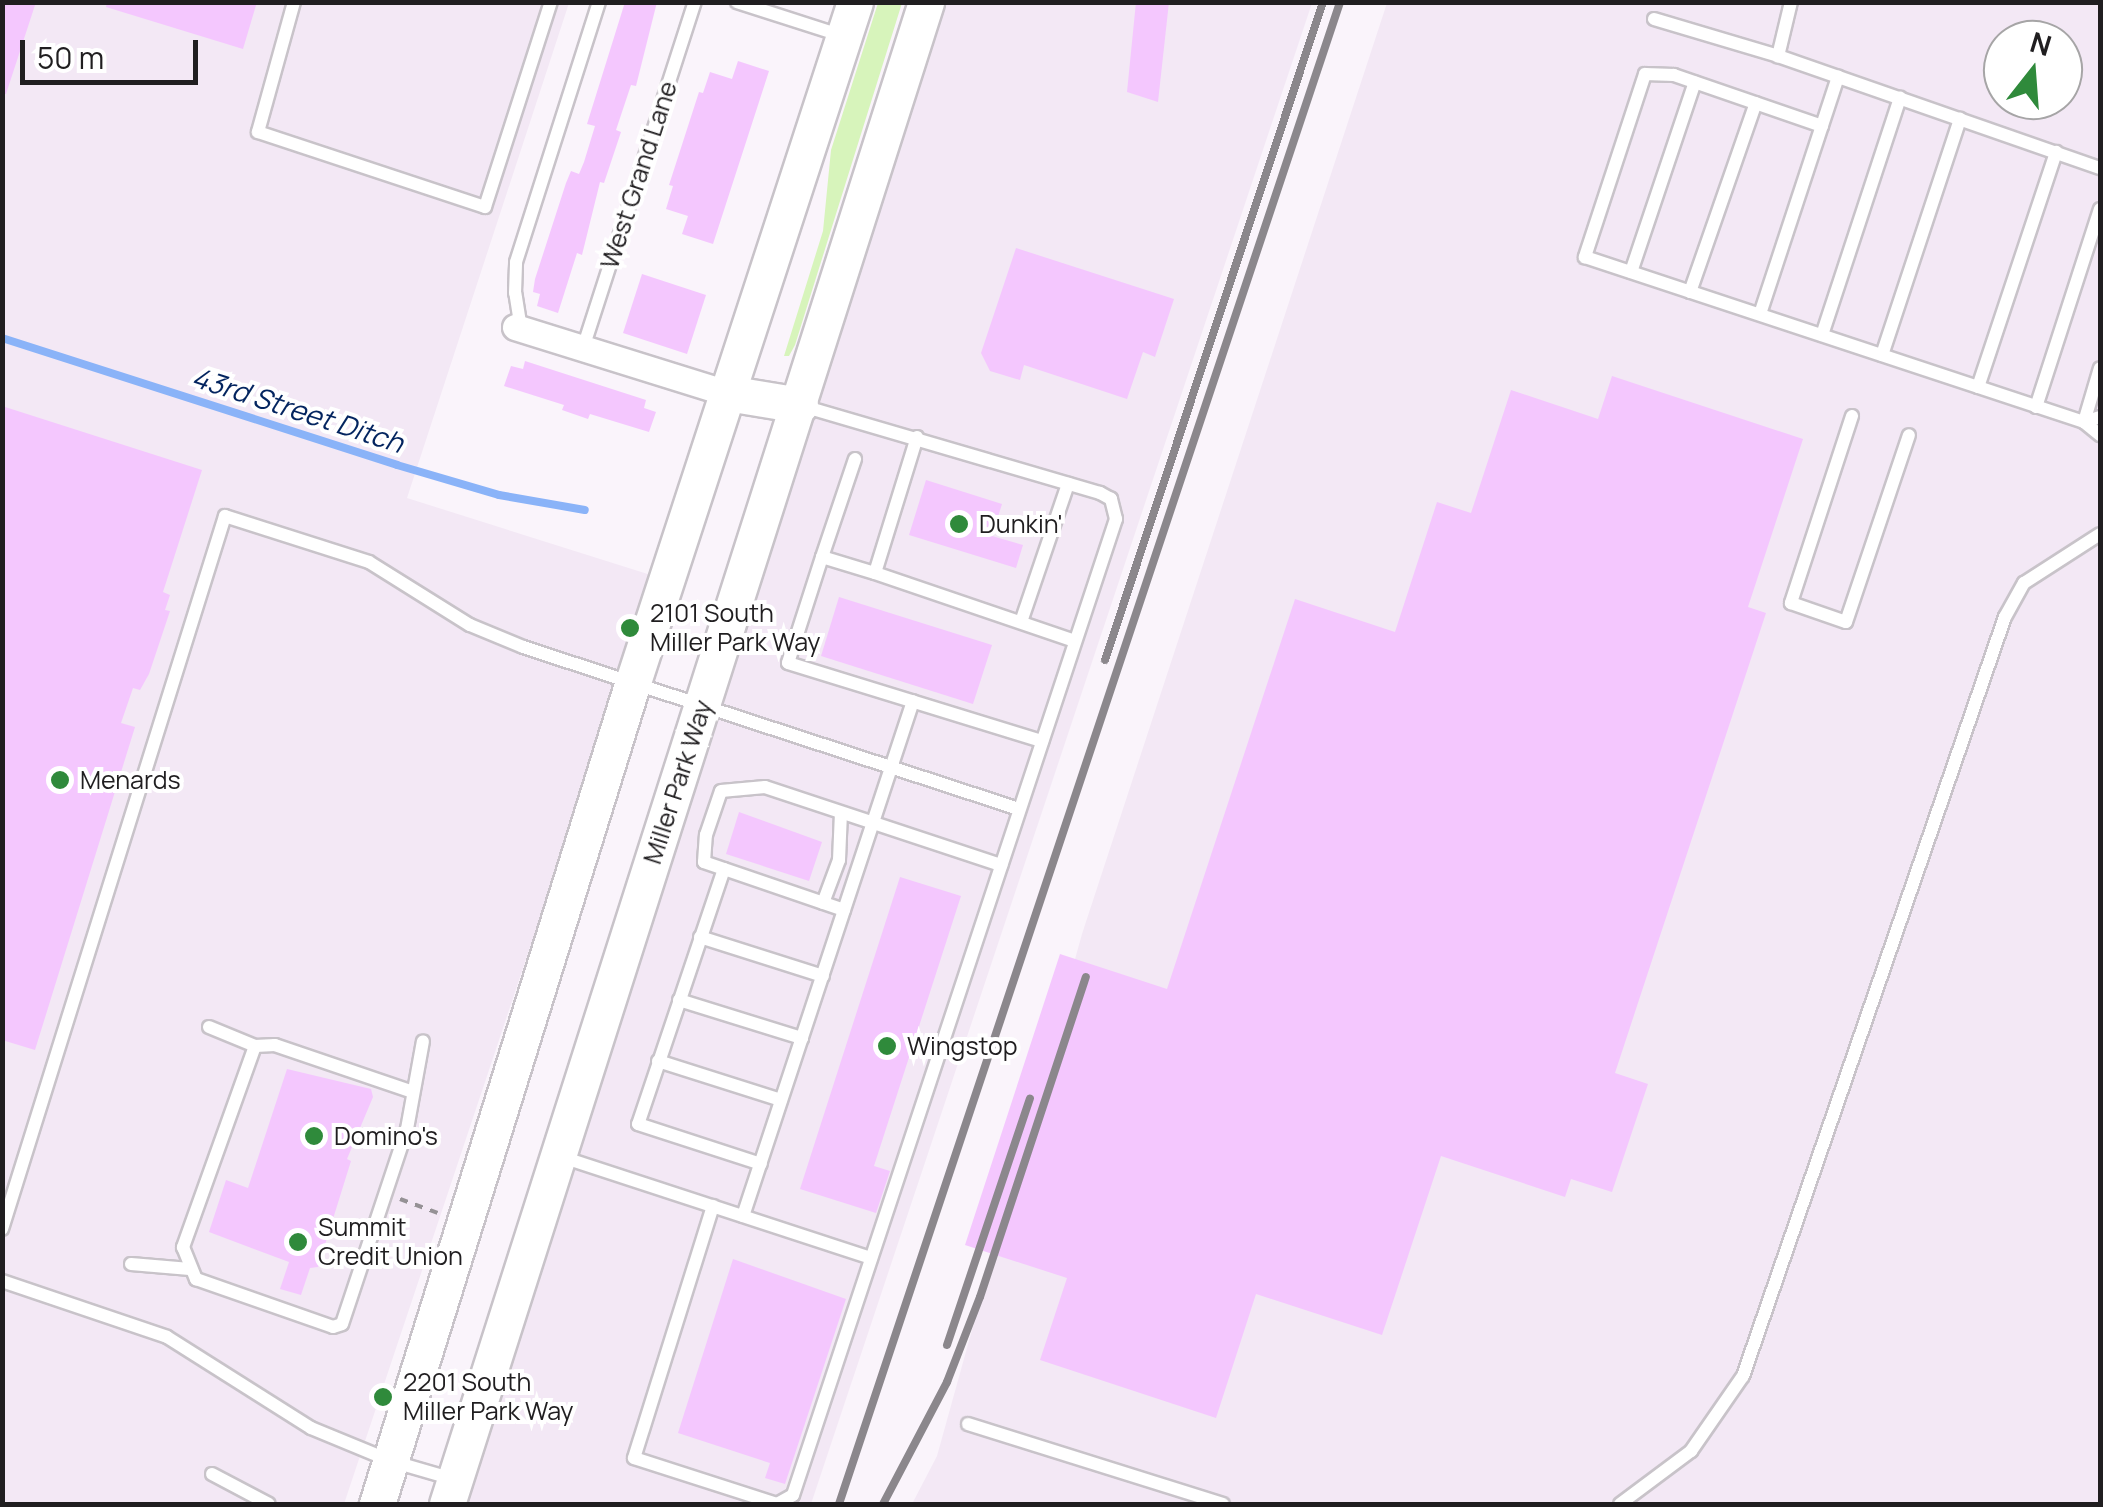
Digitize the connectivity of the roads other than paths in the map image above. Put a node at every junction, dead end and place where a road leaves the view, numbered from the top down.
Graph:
1 (294, 2) edge
2 (551, 2) edge
3 (600, 2) edge
4 (695, 2) edge
5 (738, 2) edge
6 (855, 2) edge
7 (926, 2) edge
8 (1791, 2) edge
9 (1654, 18) dead end
10 (844, 36) junction
11 (1778, 56) junction
12 (1838, 77) junction
13 (1695, 82) junction
14 (1900, 98) junction
15 (1756, 103) junction
16 (1960, 119) junction
17 (1822, 126) junction
18 (2056, 152) junction
19 (2100, 168) edge
20 (2100, 210) edge
21 (1632, 272) junction
22 (1690, 292) junction
23 (1760, 314) junction
24 (518, 328) joint
25 (1822, 335) junction
26 (583, 348) junction
27 (1882, 355) junction
28 (2100, 368) edge
29 (1978, 387) junction
30 (727, 392) junction
31 (800, 406) junction
32 (2036, 406) junction
33 (1852, 416) dead end
34 (2100, 417) edge
35 (2084, 422) junction
36 (1910, 436) dead end
37 (2100, 436) edge
38 (917, 438) junction
39 (855, 458) dead end
40 (1068, 484) junction
41 (2100, 534) edge
42 (822, 557) junction
43 (875, 574) junction
44 (1021, 622) junction
45 (1075, 640) junction
46 (632, 686) junction
47 (913, 701) junction
48 (702, 707) junction
49 (1042, 741) junction
50 (891, 770) junction
51 (1019, 809) junction
52 (841, 813) junction
53 (873, 824) junction
54 (1001, 865) junction
55 (724, 868) junction
56 (823, 903) junction
57 (844, 910) junction
58 (700, 937) junction
59 (823, 976) junction
60 (679, 1000) junction
61 (209, 1027) dead end
62 (802, 1038) junction
63 (423, 1041) dead end
64 (255, 1046) junction
65 (658, 1062) junction
66 (413, 1092) junction
67 (781, 1100) junction
68 (560, 1156) junction
69 (761, 1164) junction
70 (714, 1206) junction
71 (743, 1216) junction
72 (2, 1229) edge
73 (871, 1258) junction
74 (131, 1264) dead end
75 (190, 1269) junction
76 (2, 1281) edge
77 (968, 1424) dead end
78 (391, 1461) junction
79 (212, 1474) dead end
80 (451, 1492) edge
81 (269, 1504) edge
82 (377, 1504) edge
83 (1223, 1504) edge
84 (1620, 1504) edge

1 - 2 lane
3 - 24 lane
4 - 26 lane, West Grand Lane
5 - 10 lane
6 - 10 main road
7 - 31 main road, Miller Park Way
8 - 11 lane
9 - 11 lane
10 - 30 main road
11 - 12 lane
12 - 14 lane
12 - 17 lane
13 - 15 lane
13 - 21 lane
13 - 21 lane
14 - 16 lane
14 - 25 lane
15 - 17 lane
15 - 22 lane
16 - 18 lane
16 - 27 lane
17 - 23 lane
18 - 19 lane
18 - 29 lane
20 - 32 lane
21 - 22 lane
22 - 23 lane
23 - 25 lane
24 - 26 street
25 - 27 lane
26 - 30 street
27 - 29 lane
28 - 35 lane
29 - 32 lane
30 - 31 main road
30 - 46 main road
31 - 38 lane
31 - 48 main road, Miller Park Way
32 - 35 lane
33 - 36 lane
34 - 35 lane
35 - 37 lane
38 - 40 lane
38 - 43 lane
39 - 42 lane
40 - 44 lane
40 - 45 lane
41 - 84 lane
42 - 43 lane
42 - 47 lane
43 - 44 lane
44 - 45 lane
45 - 49 lane
46 - 48 lane
46 - 72 lane
46 - 78 main road
47 - 49 lane
47 - 50 lane
48 - 50 lane
48 - 68 main road, Miller Park Way
49 - 51 lane
50 - 51 lane
50 - 53 lane
51 - 54 lane
52 - 53 lane
52 - 55 lane
52 - 56 lane
53 - 54 lane
53 - 57 lane
54 - 73 lane
55 - 56 lane
55 - 58 lane
56 - 57 lane
57 - 59 lane
58 - 59 lane
58 - 60 lane
59 - 62 lane
60 - 62 lane
60 - 65 lane
61 - 64 lane
62 - 67 lane
63 - 66 lane
64 - 66 lane
64 - 75 lane
65 - 67 lane
65 - 69 lane
66 - 75 lane
67 - 69 lane
68 - 70 lane
68 - 80 main road, Miller Park Way
69 - 71 lane
70 - 71 lane
70 - 73 lane
71 - 73 lane
74 - 75 lane
76 - 78 lane
77 - 83 lane
78 - 80 lane
78 - 82 main road
79 - 81 lane

